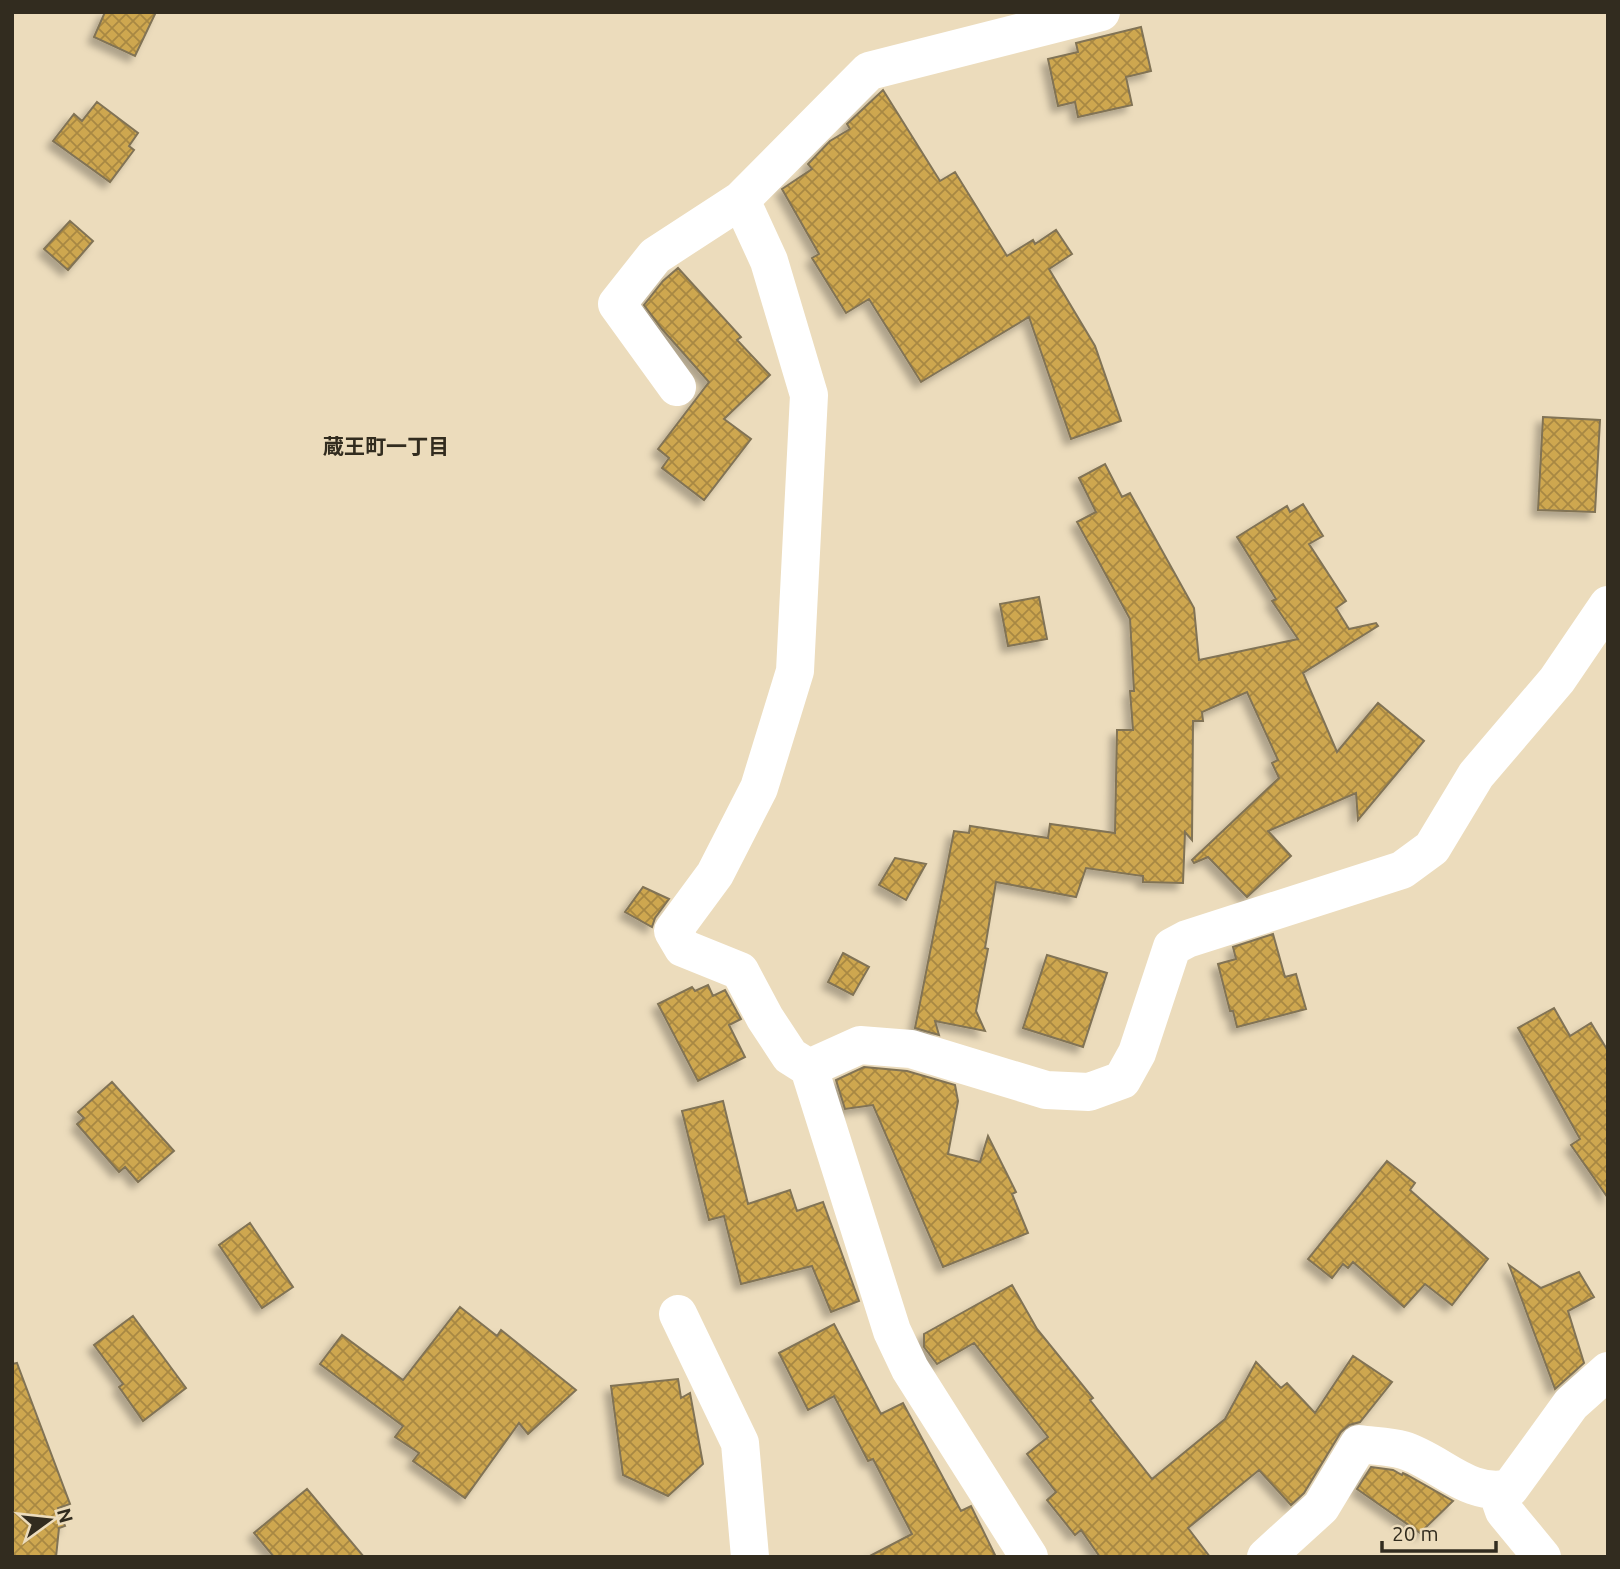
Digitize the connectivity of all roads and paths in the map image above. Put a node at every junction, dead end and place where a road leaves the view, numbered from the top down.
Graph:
1 (1101, 12) edge
2 (741, 200) junction
3 (677, 387) dead end
4 (1608, 605) edge
5 (809, 1068) junction
6 (678, 1314) dead end
7 (1608, 1371) edge
8 (1497, 1491) junction
9 (750, 1557) edge
10 (1029, 1557) edge
11 (1266, 1557) edge
12 (1542, 1557) edge

1 - 2 street
2 - 3 street
2 - 5 street
4 - 5 street
5 - 10 street
6 - 9 street
7 - 8 street
8 - 11 street
8 - 12 street

